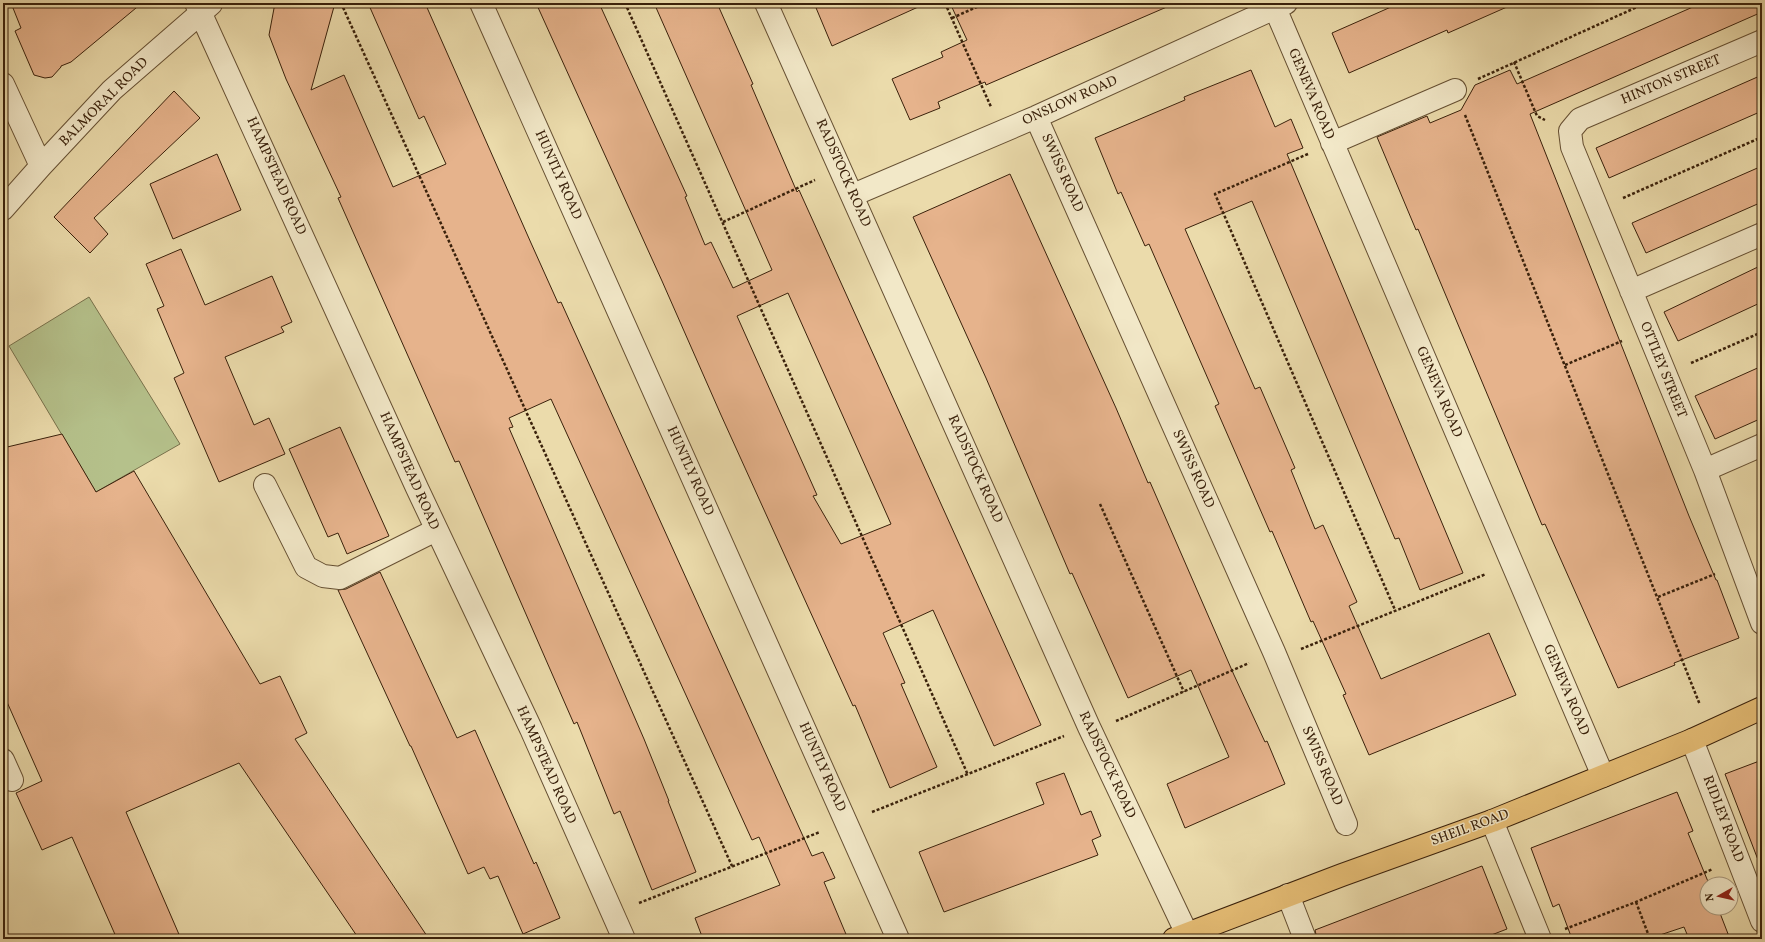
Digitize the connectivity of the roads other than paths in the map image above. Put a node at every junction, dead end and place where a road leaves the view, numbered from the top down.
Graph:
1 (481, 3) edge
2 (766, 3) edge
3 (1280, 5) edge
4 (203, 6) edge
5 (1762, 41) edge
6 (3, 84) edge
7 (1455, 90) road end
8 (1036, 117) junction
9 (1575, 125) joint
10 (1332, 143) junction
11 (41, 166) junction
12 (853, 195) junction
13 (3, 209) edge
14 (1762, 234) edge
15 (1631, 291) junction
16 (1762, 445) edge
17 (1705, 470) junction
18 (265, 485) dead end
19 (436, 530) junction
20 (1762, 623) edge
21 (1762, 708) edge
22 (1701, 736) junction
23 (3, 760) edge
24 (1603, 776) junction
25 (12, 780) dead end
26 (1492, 821) junction
27 (1346, 824) dead end
28 (1288, 895) junction
29 (1762, 921) edge
30 (1180, 937) edge
31 (624, 939) edge
32 (898, 939) edge
33 (1305, 939) edge
34 (1540, 939) edge

1 - 32 street, HUNTLY ROAD
2 - 12 street, RADSTOCK ROAD
3 - 8 street, ONSLOW ROAD
3 - 10 street, GENEVA ROAD
4 - 11 street, BALMORAL ROAD
4 - 19 street, HAMPSTEAD ROAD
5 - 9 street, HINTON STREET
6 - 11 street
7 - 10 street
8 - 12 street, ONSLOW ROAD
8 - 27 street, SWISS ROAD
9 - 15 street, OTTLEY STREET
10 - 24 street, GENEVA ROAD
11 - 13 street, BALMORAL ROAD
12 - 30 street, RADSTOCK ROAD
14 - 15 street
15 - 17 street, OTTLEY STREET
16 - 17 street
17 - 20 street, OTTLEY STREET
18 - 19 street
19 - 31 street, HAMPSTEAD ROAD
21 - 22 main road, SHEIL ROAD
22 - 24 main road, SHEIL ROAD
22 - 29 street, RIDLEY ROAD
23 - 25 street
24 - 26 main road, SHEIL ROAD
26 - 28 main road, SHEIL ROAD
26 - 34 street
28 - 30 main road, SHEIL ROAD
28 - 33 street

